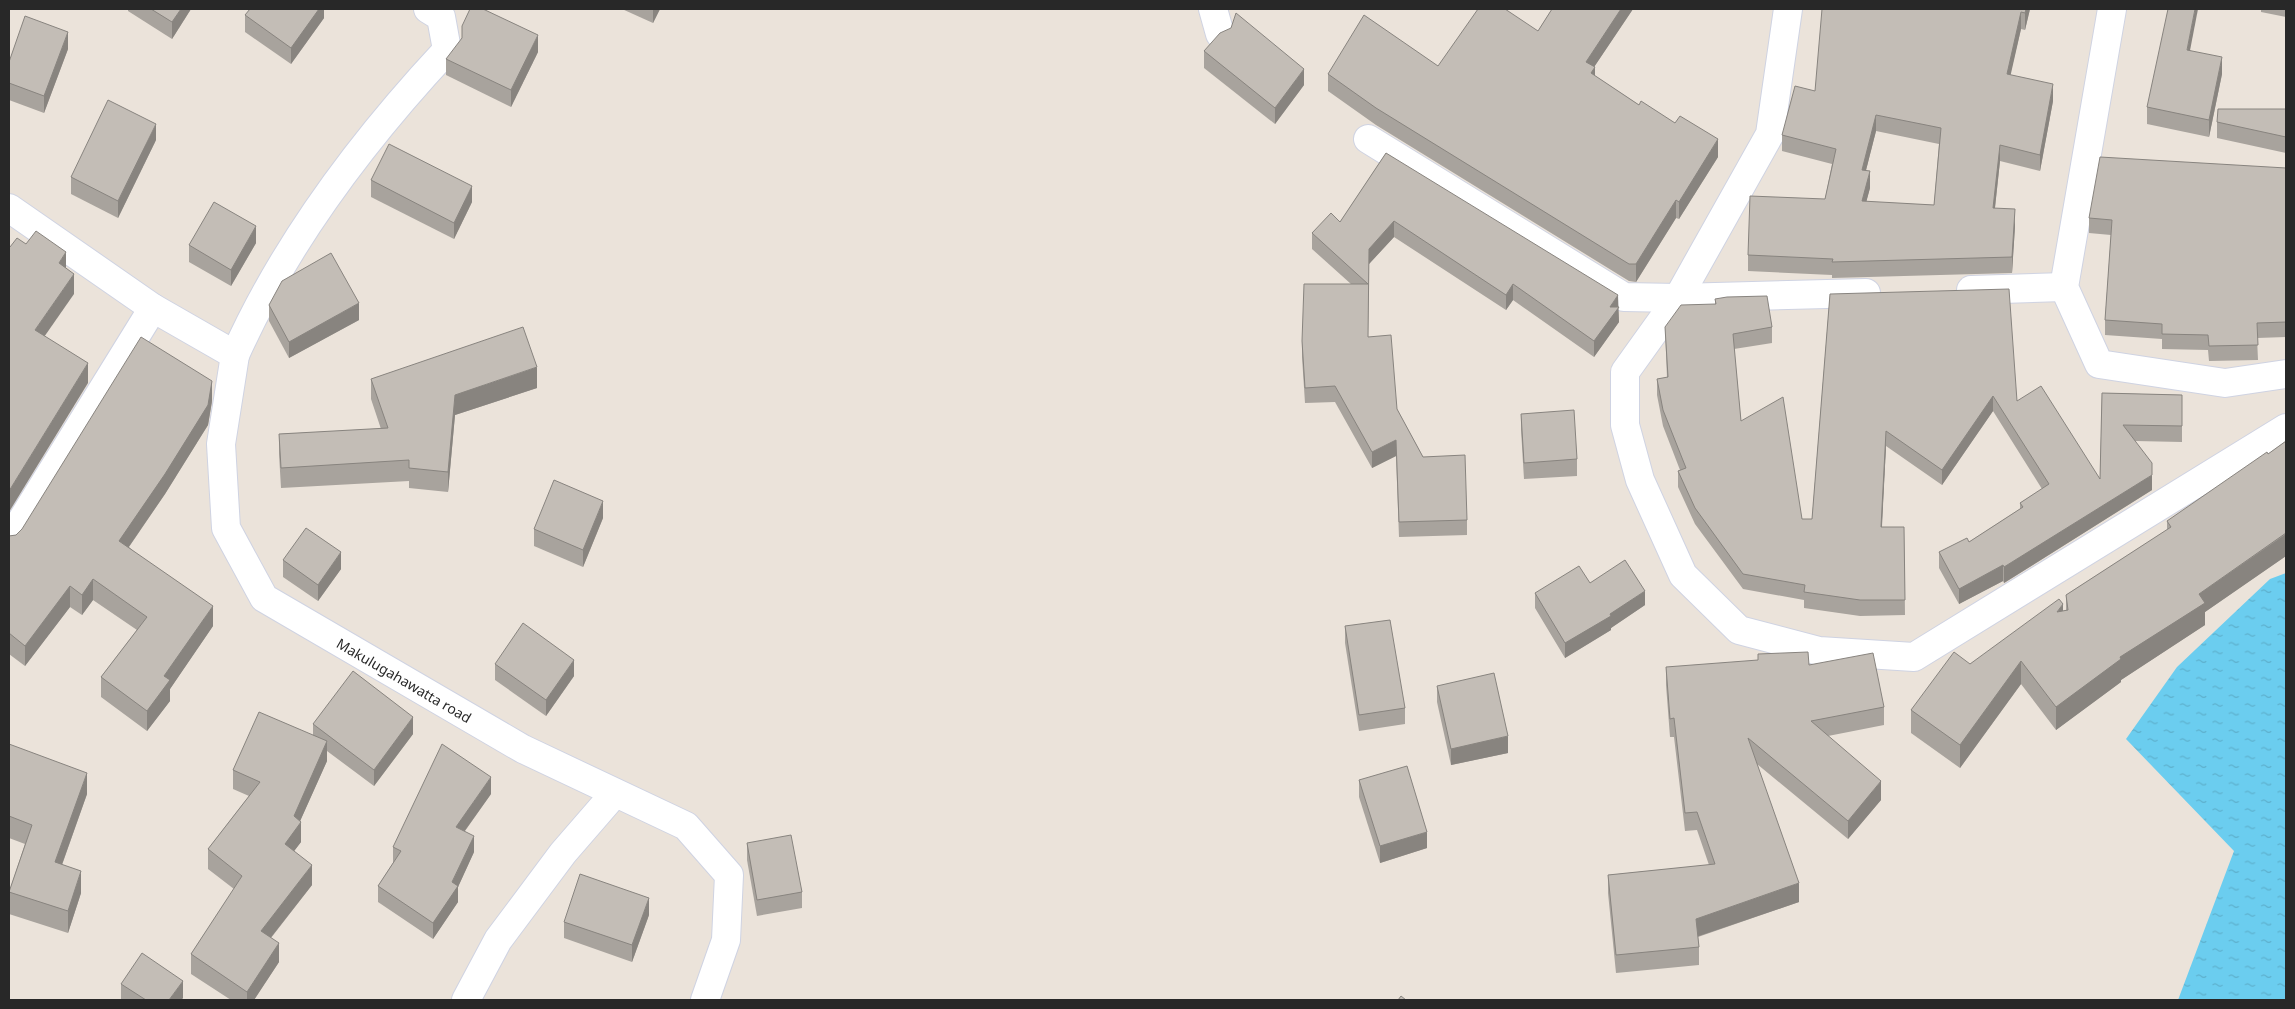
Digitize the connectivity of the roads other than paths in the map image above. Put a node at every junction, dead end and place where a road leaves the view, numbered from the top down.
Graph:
1 (428, 9) edge
2 (1788, 9) edge
3 (2112, 9) edge
4 (1368, 139) dead end
5 (9, 208) edge
6 (2064, 287) junction
7 (1946, 291) edge
8 (1896, 292) edge
9 (1678, 298) junction
10 (153, 308) junction
11 (235, 356) junction
12 (2286, 374) edge
13 (2286, 428) edge
14 (9, 541) edge
15 (615, 794) junction
16 (466, 1000) edge
17 (705, 1000) edge

1 - 11 street, Makulugahawatta road
2 - 9 street
3 - 6 street
4 - 9 street
5 - 10 street
6 - 7 street
6 - 12 street
8 - 9 street
9 - 13 street
10 - 11 street
10 - 14 street
11 - 15 street, Makulugahawatta road
15 - 16 street
15 - 17 street, Makulugahawatta road

